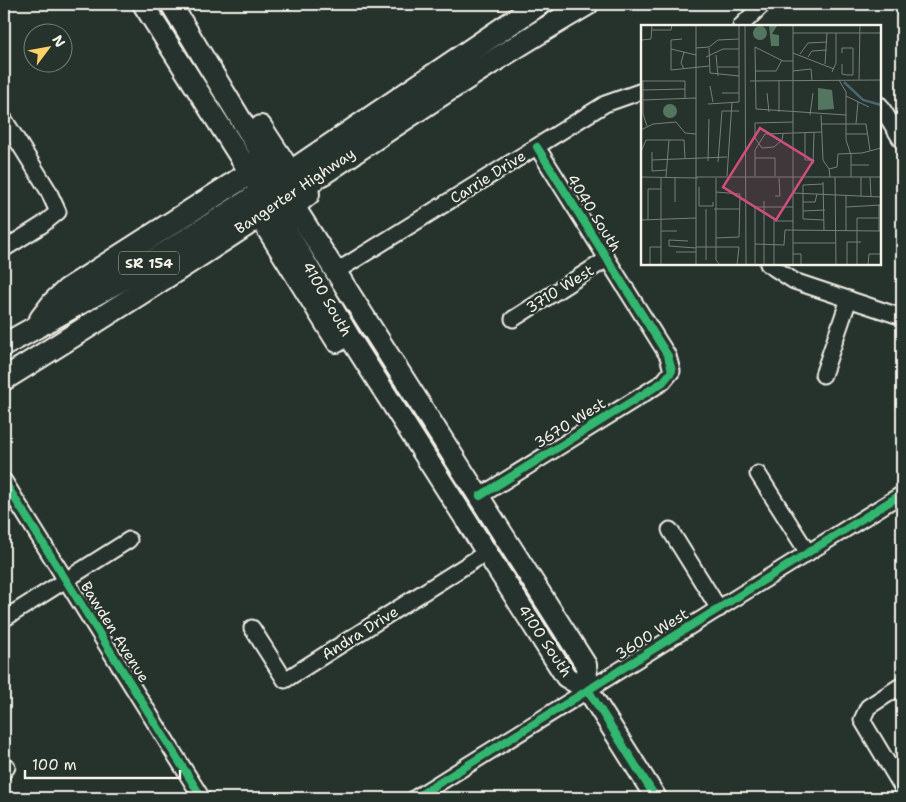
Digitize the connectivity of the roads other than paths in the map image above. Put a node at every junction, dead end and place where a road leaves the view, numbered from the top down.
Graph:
1 (142, 4) edge
2 (171, 4) edge
3 (186, 4) edge
4 (539, 4) edge
5 (562, 4) edge
6 (587, 4) edge
7 (763, 4) edge
8 (742, 25) edge
9 (522, 42) junction
10 (641, 91) edge
11 (881, 107) edge
12 (4, 119) edge
13 (902, 141) edge
14 (537, 147) junction
15 (261, 152) junction
16 (250, 173) junction
17 (274, 196) junction
18 (284, 227) joint
19 (4, 249) edge
20 (607, 259) junction
21 (770, 265) edge
22 (337, 271) junction
23 (849, 299) junction
24 (902, 317) edge
25 (513, 319) dead end
26 (34, 329) junction
27 (4, 345) edge
28 (4, 361) edge
29 (672, 371) joint
30 (823, 375) dead end
31 (4, 379) edge
32 (389, 397) junction
33 (758, 474) dead end
34 (4, 480) edge
35 (902, 494) edge
36 (480, 496) junction
37 (670, 530) dead end
38 (129, 540) dead end
39 (487, 552) junction
40 (808, 553) junction
41 (524, 567) junction
42 (66, 580) junction
43 (719, 609) junction
44 (4, 619) edge
45 (252, 628) dead end
46 (902, 685) edge
47 (588, 690) junction
48 (902, 787) edge
49 (202, 798) edge
50 (416, 798) edge
51 (656, 798) edge

1 - 16 main road, 4100 South
2 - 15 main road, 4100 South
3 - 17 main road
4 - 17 highway, Bangerter Highway / SR 154
5 - 9 highway
6 - 9 highway, Bangerter Highway / SR 154
7 - 8 street
9 - 17 highway, Bangerter Highway / SR 154
9 - 17 highway
10 - 14 street, Carrie Drive
11 - 13 street
12 - 19 street
14 - 20 street, 4040 South
14 - 22 street, Carrie Drive
15 - 16 highway
15 - 17 main road, 4100 South
16 - 17 main road, 4100 South
16 - 26 highway
17 - 18 highway
17 - 22 main road, 4100 South
17 - 26 highway, Bangerter Highway / SR 154
17 - 31 highway, Bangerter Highway / SR 154
17 - 32 main road
18 - 32 main road, 4100 South
20 - 25 street, 3710 West
20 - 29 street, 4040 South
21 - 23 street
22 - 36 main road, 4100 South
23 - 24 street
23 - 30 street
26 - 27 highway, Bangerter Highway / SR 154
26 - 28 highway
29 - 36 street, 3670 West
32 - 39 main road, 4100 South
32 - 41 main road
33 - 40 street
34 - 42 street, Bawden Avenue
35 - 40 street, 3600 West
36 - 41 main road, 4100 South
37 - 43 street
38 - 42 street
39 - 45 street, Andra Drive
39 - 47 main road, 4100 South
40 - 43 street, 3600 West
41 - 47 main road, 4100 South
42 - 44 street
42 - 49 street, Bawden Avenue
43 - 47 street, 3600 West
46 - 48 street
47 - 50 street, 3600 West
47 - 51 main road

